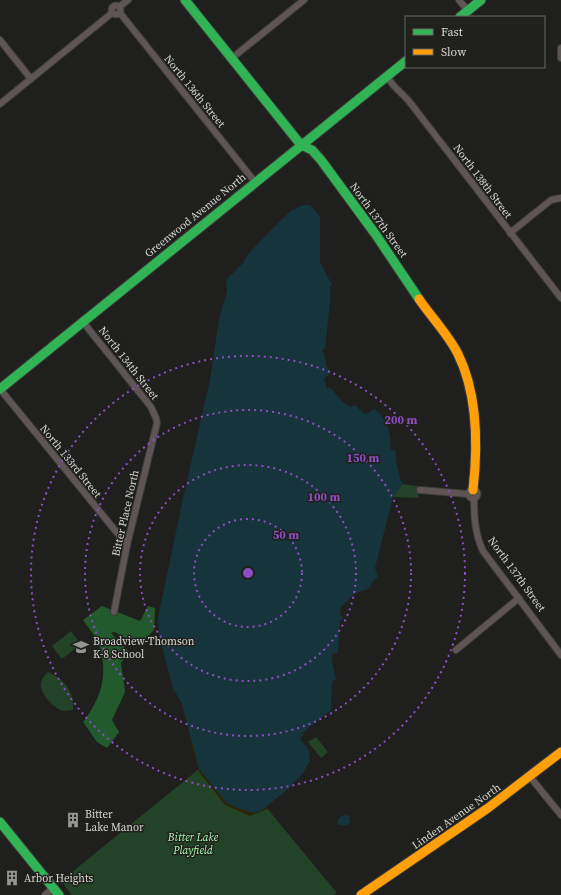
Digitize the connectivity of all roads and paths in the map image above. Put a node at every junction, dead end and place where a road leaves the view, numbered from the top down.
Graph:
1 (108, 0) edge
2 (128, 0) edge
3 (186, 0) edge
4 (304, 0) edge
5 (459, 0) edge
6 (481, 0) edge
7 (117, 9) junction
8 (468, 11) junction
9 (461, 16) edge
10 (0, 40) edge
11 (232, 58) junction
12 (405, 62) edge
13 (387, 77) junction
14 (31, 79) junction
15 (0, 104) edge
16 (301, 145) junction
17 (255, 182) junction
18 (561, 198) edge
19 (510, 233) junction
20 (561, 298) edge
21 (83, 322) junction
22 (0, 389) edge
23 (156, 418) joint
24 (420, 490) dead end
25 (472, 494) junction
26 (127, 546) junction
27 (519, 598) junction
28 (114, 612) dead end
29 (456, 650) dead end
30 (561, 655) edge
31 (561, 752) edge
32 (531, 778) junction
33 (561, 815) edge
34 (0, 822) edge
35 (56, 891) edge
36 (45, 895) edge
37 (361, 895) edge

1 - 7 street, North 136th Street
2 - 7 street
3 - 11 street, North 137th Street
4 - 11 street
5 - 8 street
6 - 8 street
7 - 14 street
7 - 17 street, North 136th Street
8 - 9 street
10 - 14 street
11 - 16 street, North 137th Street
12 - 13 street, Greenwood Avenue North
13 - 16 street, Greenwood Avenue North
13 - 19 street, North 138th Street
14 - 15 street
16 - 17 street, Greenwood Avenue North
16 - 25 street, North 137th Street
17 - 21 street, Greenwood Avenue North
18 - 19 street
19 - 20 street, North 138th Street
21 - 22 street, Greenwood Avenue North
21 - 23 street, North 134th Street
22 - 26 street, North 133rd Street
23 - 26 street, Bitter Place North
24 - 25 street
25 - 27 street, North 137th Street
26 - 28 street, Bitter Place North
27 - 29 street
27 - 30 street, North 137th Street
31 - 32 street, Linden Avenue North
32 - 33 street
32 - 37 street, Linden Avenue North
34 - 35 street
35 - 36 street

